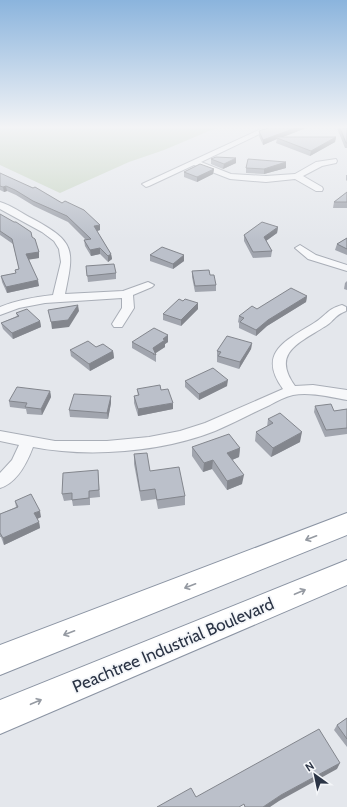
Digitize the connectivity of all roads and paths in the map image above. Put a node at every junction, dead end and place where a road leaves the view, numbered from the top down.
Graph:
1 (186, 166) edge
2 (203, 166) edge
3 (316, 166) edge
4 (297, 176) junction
5 (146, 184) dead end
6 (319, 189) dead end
7 (0, 205) edge
8 (300, 248) dead end
9 (347, 268) edge
10 (148, 285) dead end
11 (127, 293) junction
12 (58, 298) junction
13 (342, 309) dead end
14 (0, 310) edge
15 (118, 324) dead end
16 (291, 391) junction
17 (347, 395) edge
18 (0, 436) edge
19 (28, 441) junction
20 (0, 482) edge
21 (347, 524) edge
22 (347, 572) edge
23 (0, 660) edge
24 (0, 717) edge

1 - 5 street
2 - 4 street
3 - 4 street
4 - 6 street
7 - 12 street
8 - 9 street
10 - 11 street
11 - 12 street
11 - 15 street
12 - 14 street
13 - 16 street
16 - 17 street
16 - 19 street
18 - 19 street
19 - 20 street
21 -> 23 highway
24 -> 22 highway, Peachtree Industrial Boulevard

